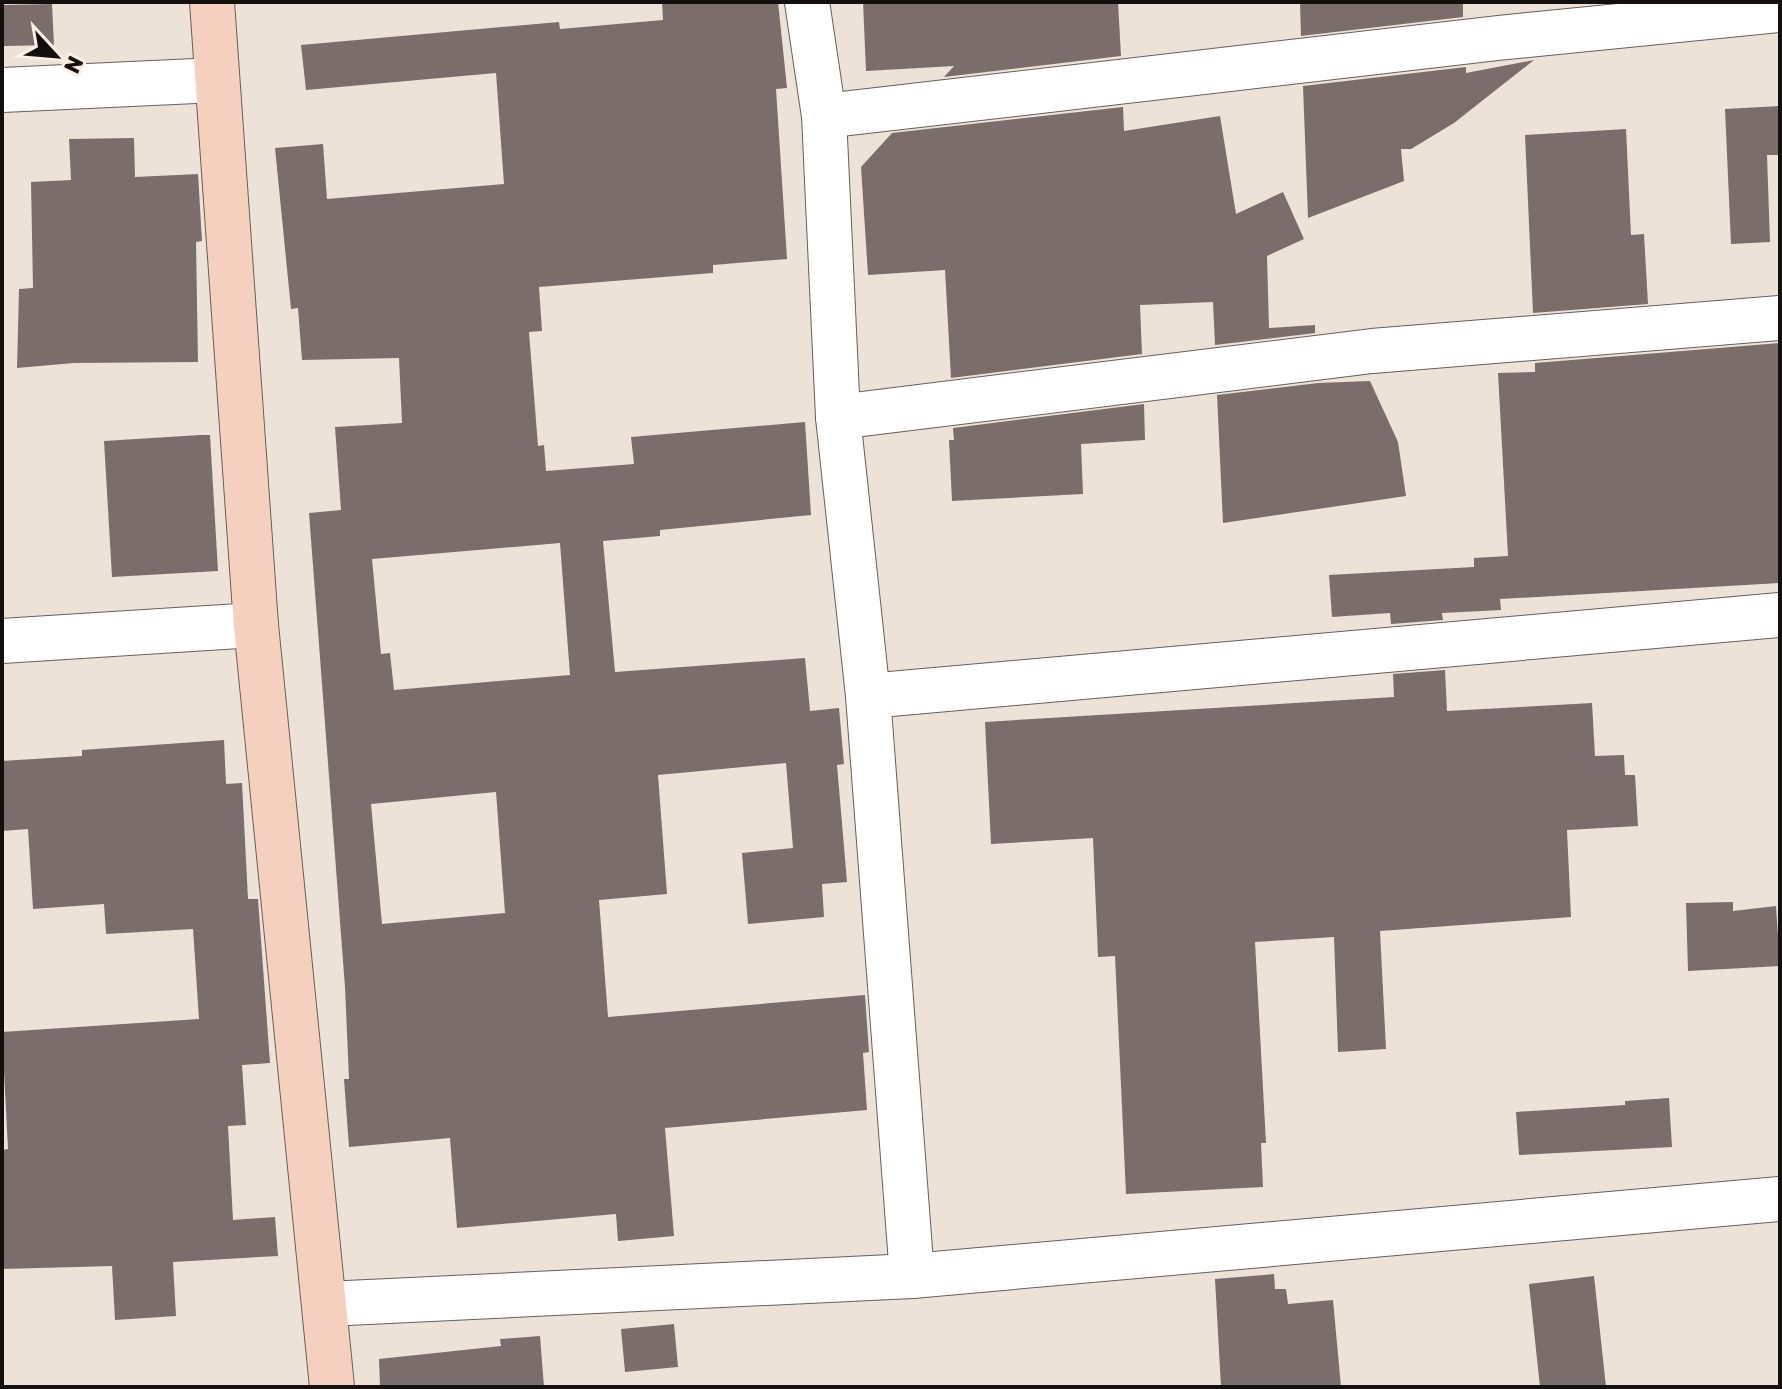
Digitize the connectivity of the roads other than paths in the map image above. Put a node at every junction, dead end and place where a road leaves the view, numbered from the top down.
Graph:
1 (212, 2) edge
2 (807, 2) edge
3 (1780, 10) edge
4 (217, 80) junction
5 (2, 90) edge
6 (824, 116) junction
7 (1780, 318) edge
8 (838, 417) junction
9 (1780, 615) edge
10 (256, 625) junction
11 (2, 641) edge
12 (868, 696) junction
13 (1780, 1199) edge
14 (912, 1276) junction
15 (326, 1304) junction
16 (332, 1387) edge

1 - 4 main road
2 - 6 street
3 - 6 street
4 - 5 street
4 - 10 main road
6 - 8 street
7 - 8 street
8 - 12 street
9 - 12 street
10 - 11 street
10 - 15 main road
12 - 14 street
13 - 14 street
14 - 15 street
15 - 16 main road

